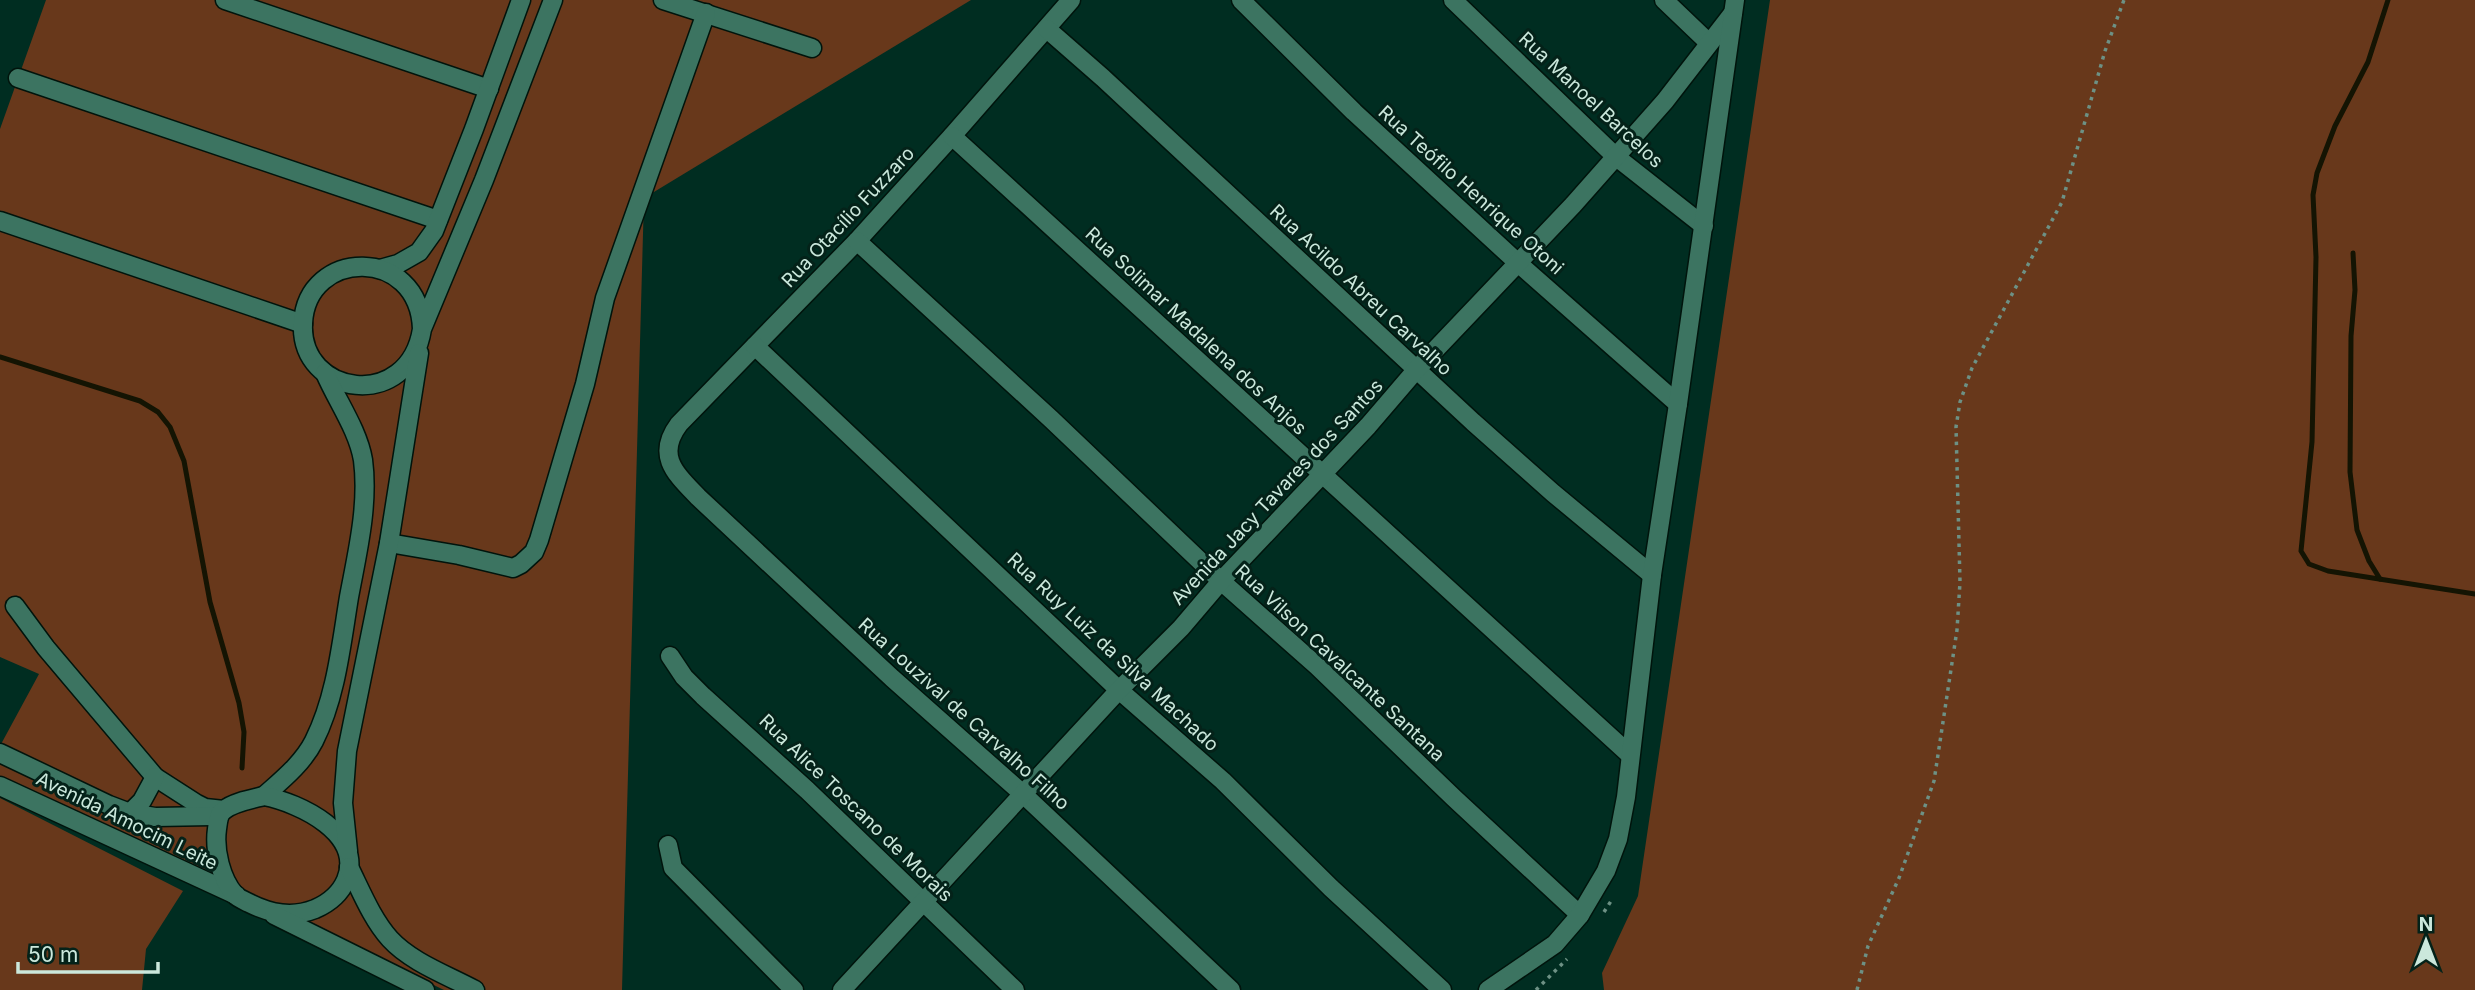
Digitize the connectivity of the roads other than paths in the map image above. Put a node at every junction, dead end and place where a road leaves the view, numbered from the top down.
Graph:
1 (225, 0) edge
2 (521, 0) edge
3 (553, 0) edge
4 (663, 0) edge
5 (1071, 0) edge
6 (1241, 0) edge
7 (1453, 0) edge
8 (1664, 0) edge
9 (1734, 7) edge
10 (706, 13) junction
11 (1047, 29) junction
12 (1709, 43) junction
13 (812, 48) dead end
14 (18, 78) dead end
15 (489, 89) junction
16 (953, 136) junction
17 (1615, 156) junction
18 (438, 220) junction
19 (0, 221) edge
20 (1704, 226) junction
21 (857, 241) junction
22 (1518, 263) junction
23 (380, 269) junction
24 (303, 324) junction
25 (421, 336) junction
26 (755, 346) junction
27 (1416, 370) junction
28 (325, 373) junction
29 (1678, 404) junction
30 (670, 466) joint
31 (1322, 476) junction
32 (389, 543) junction
33 (1651, 576) junction
34 (1222, 581) junction
35 (15, 606) dead end
36 (670, 656) dead end
37 (1119, 690) junction
38 (0, 753) edge
39 (1629, 754) junction
40 (155, 778) junction
41 (0, 786) edge
42 (1023, 794) junction
43 (264, 796) junction
44 (130, 813) junction
45 (221, 813) junction
46 (668, 845) dead end
47 (348, 859) junction
48 (236, 895) junction
49 (923, 900) junction
50 (271, 913) junction
51 (1580, 915) junction
52 (425, 990) edge
53 (475, 990) edge
54 (793, 990) edge
55 (842, 990) edge
56 (1015, 990) edge
57 (1231, 990) edge
58 (1441, 990) edge
59 (1488, 990) edge

1 - 15 street
2 - 15 street
3 - 25 street
4 - 10 street
5 - 11 street, Rua Otacílio Fuzzaro
6 - 22 street, Rua Teófilo Henrique Otoni
7 - 17 street, Rua Manoel Barcelos
8 - 12 street
9 - 12 street, Avenida Jacy Tavares dos Santos
9 - 20 street
10 - 13 street
10 - 32 street
11 - 16 street, Rua Otacílio Fuzzaro
11 - 27 street, Rua Acildo Abreu Carvalho
12 - 17 street, Avenida Jacy Tavares dos Santos
14 - 18 street
15 - 18 street
16 - 21 street, Rua Otacílio Fuzzaro
16 - 31 street, Rua Solimar Madalena dos Anjos
17 - 20 street, Rua Manoel Barcelos
17 - 22 street, Avenida Jacy Tavares dos Santos
18 - 23 street
19 - 24 street
20 - 29 street
21 - 26 street, Rua Otacílio Fuzzaro
21 - 34 street, Rua Vilson Cavalcante Santana
22 - 27 street, Avenida Jacy Tavares dos Santos
22 - 29 street, Rua Teófilo Henrique Otoni
23 - 24 street
23 - 25 street
24 - 28 street
25 - 28 street
25 - 32 street
26 - 30 street, Rua Otacílio Fuzzaro
26 - 37 street, Rua Ruy Luiz da Silva Machado
27 - 31 street, Avenida Jacy Tavares dos Santos
27 - 33 street, Rua Acildo Abreu Carvalho
28 - 43 street
29 - 33 street
30 - 42 street, Rua Louzival de Carvalho Filho
31 - 34 street, Avenida Jacy Tavares dos Santos
31 - 39 street, Rua Solimar Madalena dos Anjos
32 - 47 street
33 - 39 street
34 - 37 street, Avenida Jacy Tavares dos Santos
34 - 51 street, Rua Vilson Cavalcante Santana
35 - 40 street
36 - 49 street, Rua Alice Toscano de Morais
37 - 42 street, Avenida Jacy Tavares dos Santos
37 - 58 street, Rua Ruy Luiz da Silva Machado
38 - 44 street, Avenida Amocim Leite
39 - 51 street
40 - 44 street
40 - 45 street
41 - 48 street, Avenida Amocim Leite
42 - 49 street, Avenida Jacy Tavares dos Santos
42 - 57 street, Rua Louzival de Carvalho Filho
43 - 45 street, Avenida Amocim Leite
43 - 47 street
44 - 45 street, Avenida Amocim Leite
45 - 48 street, Avenida Amocim Leite
46 - 54 street
47 - 50 street, Avenida Amocim Leite
47 - 53 street
48 - 50 street, Avenida Amocim Leite
49 - 55 street, Avenida Jacy Tavares dos Santos
49 - 56 street, Rua Alice Toscano de Morais
50 - 52 street, Avenida Amocim Leite
51 - 59 street

